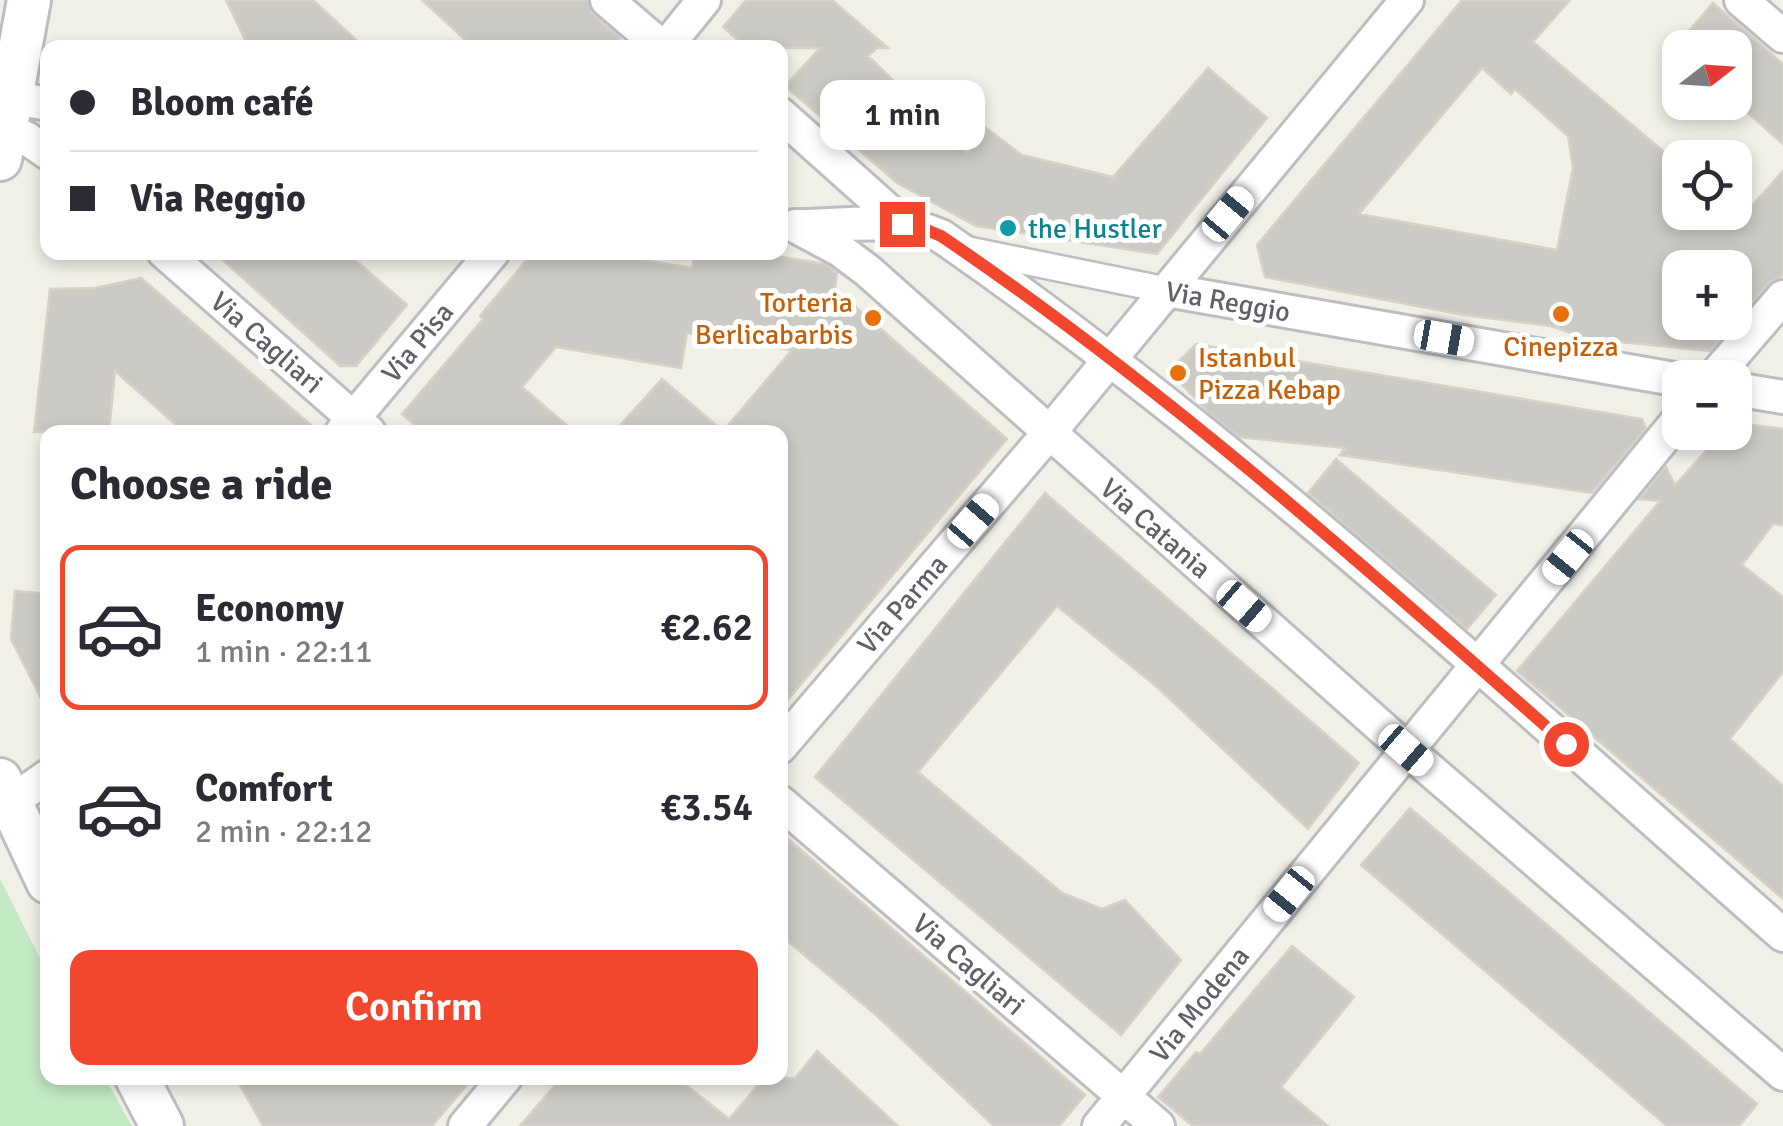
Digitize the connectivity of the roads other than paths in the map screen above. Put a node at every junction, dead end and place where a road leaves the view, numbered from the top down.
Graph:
1 (30, 0) edge
2 (607, 0) edge
3 (704, 0) edge
4 (1407, 0) edge
5 (1741, 0) edge
6 (1783, 36) edge
7 (676, 40) edge
8 (680, 40) edge
9 (12, 117) edge
10 (788, 121) edge
11 (40, 144) edge
12 (788, 224) edge
13 (902, 224) junction
14 (959, 248) junction
15 (173, 260) edge
16 (486, 260) edge
17 (1166, 290) junction
18 (1783, 297) edge
19 (1111, 358) junction
20 (1729, 360) edge
21 (1662, 377) edge
22 (1752, 391) edge
23 (1783, 396) edge
24 (352, 425) edge
25 (357, 425) edge
26 (1049, 433) junction
27 (1662, 440) edge
28 (1478, 667) junction
29 (788, 738) edge
30 (1406, 750) junction
31 (40, 779) edge
32 (5, 792) edge
33 (788, 809) edge
34 (40, 865) edge
35 (1783, 935) edge
36 (1783, 1074) edge
37 (141, 1085) edge
38 (499, 1085) edge
39 (1122, 1097) junction
40 (162, 1126) edge
41 (465, 1126) edge
42 (1099, 1126) edge
43 (1158, 1126) edge

1 - 9 street
2 - 7 street
3 - 8 street
4 - 17 street, Via Parma
5 - 6 street
9 - 11 street
10 - 13 street
12 - 13 street, Via Reggio
12 - 26 street, Via Catania
13 - 14 street, Via Reggio
14 - 17 street, Via Reggio
14 - 19 street
15 - 24 street, Via Cagliari
16 - 25 street, Via Pisa
17 - 19 street, Via Parma
17 - 21 street, Via Reggio
18 - 20 street
19 - 26 street, Via Parma
19 - 28 street
22 - 23 street
26 - 29 street, Via Parma
26 - 30 street, Via Catania
27 - 28 street, Via Modena
28 - 30 street, Via Modena
28 - 35 street
30 - 36 street, Via Catania
30 - 39 street, Via Modena
31 - 32 street
32 - 34 street
33 - 39 street, Via Cagliari
37 - 40 street
38 - 41 street
39 - 42 street, Via Modena
39 - 43 street, Via Cagliari

